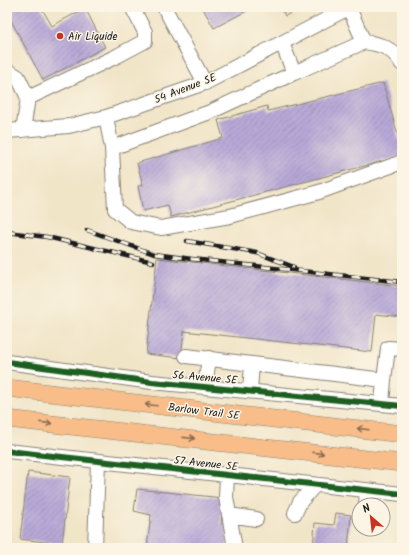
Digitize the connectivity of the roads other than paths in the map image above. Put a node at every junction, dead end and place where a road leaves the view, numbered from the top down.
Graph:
1 (132, 7) edge
2 (164, 7) edge
3 (350, 7) edge
4 (364, 42) junction
5 (282, 43) junction
6 (402, 64) edge
7 (7, 70) edge
8 (294, 73) junction
9 (205, 83) junction
10 (28, 98) junction
11 (106, 117) junction
12 (23, 130) junction
13 (7, 131) edge
14 (112, 148) junction
15 (402, 162) edge
16 (402, 349) edge
17 (186, 356) dead end
18 (209, 358) junction
19 (7, 362) edge
20 (252, 364) junction
21 (384, 380) junction
22 (205, 387) junction
23 (7, 388) edge
24 (250, 391) junction
25 (382, 404) junction
26 (402, 406) edge
27 (7, 419) edge
28 (402, 434) edge
29 (7, 451) edge
30 (98, 461) junction
31 (402, 463) edge
32 (227, 475) junction
33 (315, 485) junction
34 (368, 490) junction
35 (402, 494) edge
36 (367, 497) edge
37 (229, 514) junction
38 (295, 514) dead end
39 (256, 519) dead end
40 (95, 548) edge
41 (235, 548) edge

1 - 10 street
2 - 9 street
3 - 4 street
3 - 5 street, 54 Avenue SE
4 - 6 street
4 - 8 street
5 - 8 street
5 - 9 street, 54 Avenue SE
7 - 10 street
8 - 14 street
9 - 11 street, 54 Avenue SE
10 - 12 street
11 - 12 street, 54 Avenue SE
11 - 14 street
12 - 13 street, 54 Avenue SE
14 - 15 street
16 - 21 street
17 - 18 street
18 - 20 street
18 - 22 street
19 - 22 street, 56 Avenue SE
20 - 21 street
20 - 24 street
21 - 25 street
22 - 24 street, 56 Avenue SE
28 -> 23 main road, Barlow Trail SE
24 - 25 street, 56 Avenue SE
25 - 26 street, 56 Avenue SE
27 -> 31 main road
29 - 30 street, 57 Avenue SE
30 - 32 street, 57 Avenue SE
30 - 40 street
32 - 33 street, 57 Avenue SE
32 - 37 street
33 - 34 street, 57 Avenue SE
33 - 38 street
34 - 35 street, 57 Avenue SE
34 - 36 street
37 - 39 street
37 - 41 street

